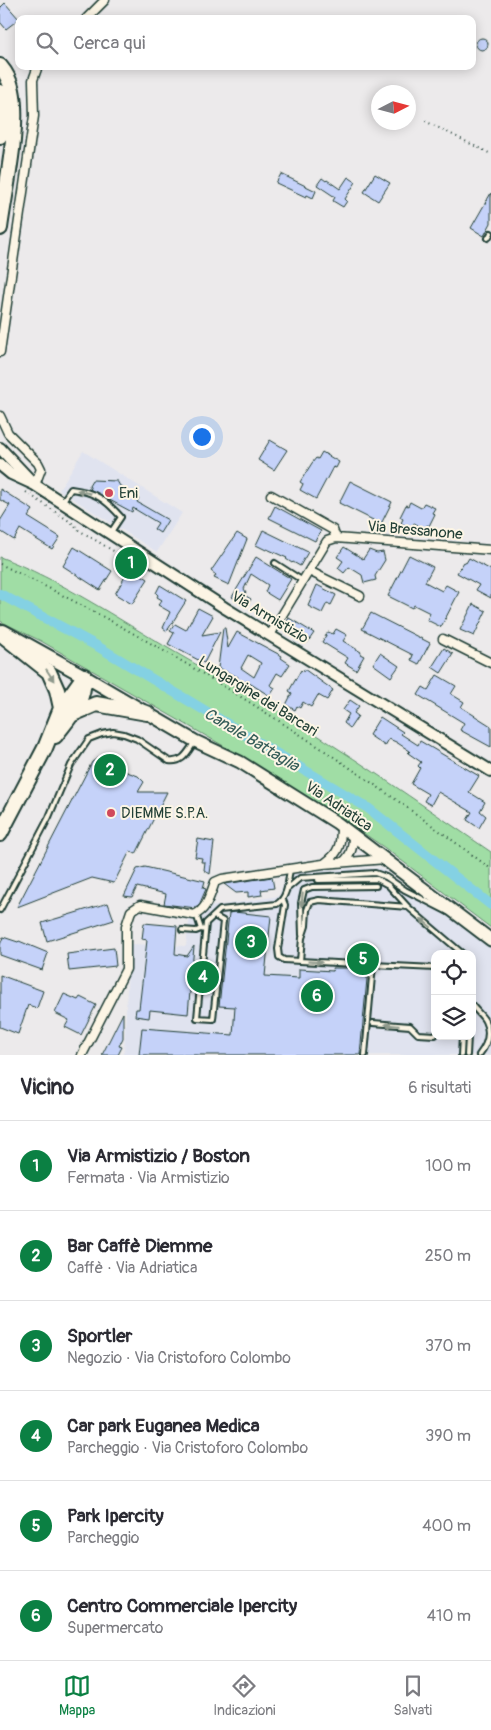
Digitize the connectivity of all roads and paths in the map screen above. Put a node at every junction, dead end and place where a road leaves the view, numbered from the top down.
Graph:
1 (105, 0) edge
2 (90, 15) edge
3 (0, 66) edge
4 (36, 70) edge
5 (0, 92) edge
6 (425, 121) dead end
7 (0, 136) edge
8 (491, 154) edge
9 (0, 228) edge
10 (491, 233) edge
11 (488, 238) dead end
12 (0, 352) edge
13 (0, 416) edge
14 (0, 448) edge
15 (0, 465) edge
16 (35, 485) junction
17 (271, 494) dead end
18 (62, 503) junction
19 (110, 534) junction
20 (336, 538) junction
21 (491, 550) edge
22 (275, 563) dead end
23 (0, 564) edge
24 (309, 571) junction
25 (303, 581) junction
26 (360, 596) dead end
27 (0, 631) edge
28 (270, 635) junction
29 (443, 640) dead end
30 (491, 663) edge
31 (84, 676) junction
32 (66, 711) junction
33 (147, 713) junction
34 (195, 741) junction
35 (491, 771) edge
36 (342, 826) junction
37 (0, 834) edge
38 (353, 834) junction
39 (387, 859) junction
40 (343, 862) junction
41 (323, 864) junction
42 (290, 868) junction
43 (491, 869) edge
44 (318, 880) dead end
45 (376, 886) dead end
46 (287, 889) junction
47 (283, 899) junction
48 (408, 907) junction
49 (0, 910) edge
50 (196, 914) junction
51 (460, 915) junction
52 (214, 916) junction
53 (182, 930) dead end
54 (203, 930) junction
55 (302, 938) junction
56 (491, 940) edge
57 (458, 950) edge
58 (300, 961) junction
59 (373, 965) junction
60 (431, 968) edge
61 (476, 1009) edge
62 (373, 1023) dead end
63 (431, 1035) edge
64 (462, 1040) edge
65 (468, 1040) edge
66 (82, 1055) edge
67 (366, 1055) edge
68 (461, 1055) edge
69 (467, 1055) edge
70 (479, 1055) edge

1 - 2 street
3 - 9 highway
4 - 12 street
5 - 7 highway
6 - 8 path
10 - 11 lane
13 - 16 street
14 - 16 street, Via Armistizio
15 - 16 street, Via Armistizio
16 - 18 street, Via Armistizio
17 - 20 street
18 - 19 street, Via Armistizio
19 -> 18 lane
19 - 28 street, Via Armistizio
20 - 21 street, Via Bressanone
20 - 24 street
22 - 25 lane
23 - 43 path, Lungargine dei Barcari
24 - 25 street
24 - 26 street
25 - 28 street
27 - 31 main road, Via Adriatica
27 -> 32 highway
28 - 35 street, Via Armistizio
29 - 30 street
31 - 32 highway
31 - 33 main road, Via Adriatica
32 - 33 highway
32 - 37 highway
33 - 34 main road, Via Adriatica
34 - 36 main road, Via Adriatica
34 - 49 lane
36 - 38 main road, Via Adriatica
36 - 41 street
38 - 39 main road, Via Adriatica
38 - 40 street
39 - 40 street
39 - 51 main road, Via Adriatica
40 - 41 street
41 - 42 street
42 - 46 lane
42 - 50 street
44 - 48 lane
45 -> 55 lane
46 - 47 lane
46 - 51 lane
47 - 52 lane
47 - 58 lane
48 - 55 lane
57 -> 48 lane
50 - 54 lane
50 - 66 street
51 - 56 main road, Via Adriatica
52 - 54 lane
52 - 54 lane
53 - 54 lane
55 - 58 lane
58 -> 59 lane
59 - 60 lane
59 - 67 lane
61 - 70 lane
63 -> 62 lane
64 - 68 lane
65 - 69 lane

